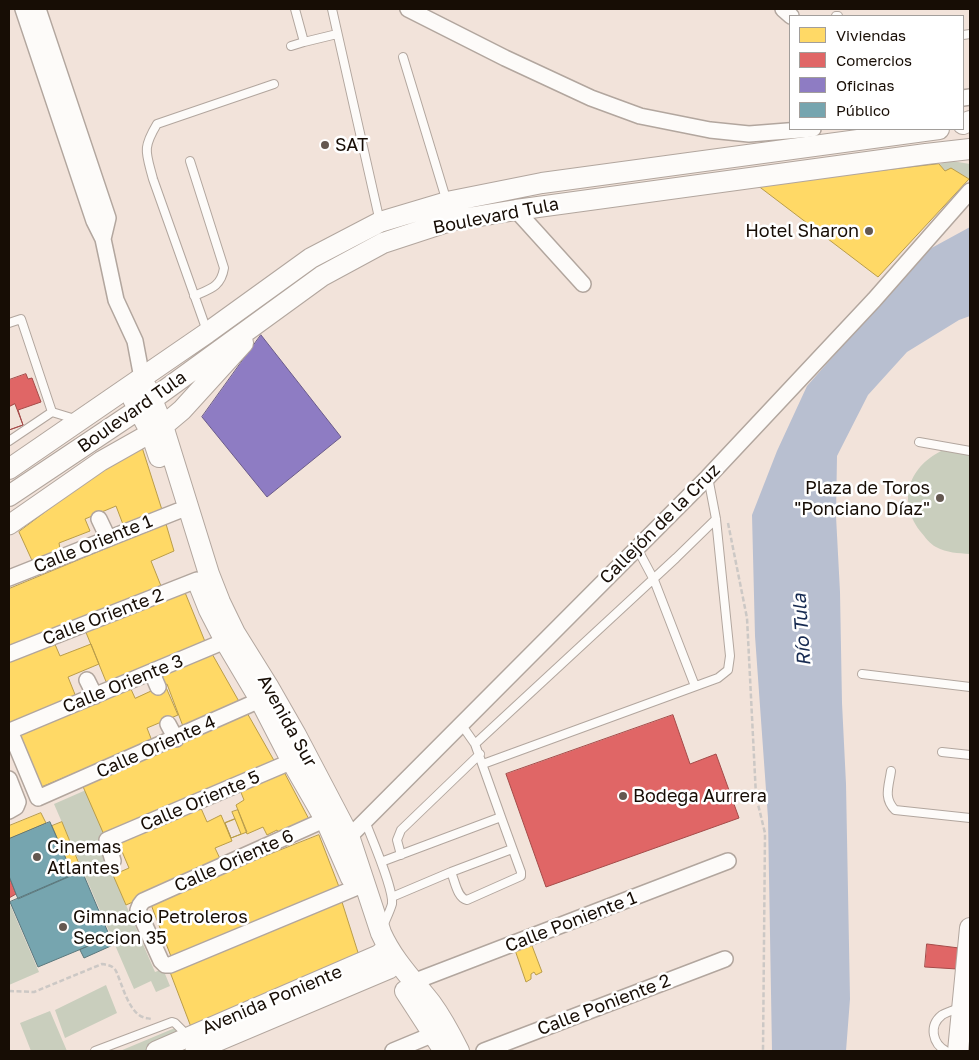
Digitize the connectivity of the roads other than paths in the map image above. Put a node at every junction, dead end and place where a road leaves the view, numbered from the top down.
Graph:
1 (23, 9) edge
2 (38, 9) edge
3 (295, 9) edge
4 (332, 9) edge
5 (408, 9) edge
6 (337, 34) junction
7 (304, 42) junction
8 (290, 46) dead end
9 (403, 57) dead end
10 (274, 84) dead end
11 (800, 130) edge
12 (932, 130) edge
13 (749, 134) junction
14 (970, 149) edge
15 (752, 154) junction
16 (190, 161) dead end
17 (970, 190) edge
18 (446, 202) junction
19 (516, 210) junction
20 (380, 222) junction
21 (103, 239) junction
22 (583, 284) dead end
23 (194, 296) junction
24 (9, 323) edge
25 (254, 326) junction
26 (207, 333) junction
27 (134, 384) junction
28 (146, 404) junction
29 (52, 412) junction
30 (80, 421) junction
31 (157, 430) junction
32 (9, 441) edge
33 (919, 442) dead end
34 (970, 451) edge
35 (9, 469) edge
36 (708, 477) junction
37 (9, 496) edge
38 (178, 511) junction
39 (99, 519) dead end
40 (716, 519) junction
41 (9, 525) edge
42 (108, 538) junction
43 (637, 548) junction
44 (9, 578) edge
45 (198, 580) junction
46 (654, 580) junction
47 (225, 642) junction
48 (9, 654) edge
49 (152, 673) junction
50 (862, 674) dead end
51 (87, 680) dead end
52 (695, 686) junction
53 (158, 687) dead end
54 (970, 687) edge
55 (94, 696) junction
56 (260, 700) junction
57 (168, 724) dead end
58 (461, 724) junction
59 (176, 739) junction
60 (476, 744) junction
61 (942, 752) dead end
62 (480, 754) junction
63 (970, 755) edge
64 (299, 758) junction
65 (484, 764) junction
66 (891, 771) dead end
67 (9, 779) edge
68 (51, 793) joint
69 (9, 811) edge
70 (332, 817) junction
71 (501, 818) junction
72 (970, 818) edge
73 (365, 821) junction
74 (344, 842) junction
75 (512, 849) junction
76 (401, 855) junction
77 (114, 861) dead end
78 (728, 861) dead end
79 (381, 862) junction
80 (452, 872) junction
81 (355, 888) junction
82 (392, 897) junction
83 (970, 928) edge
84 (387, 953) junction
85 (725, 959) dead end
86 (413, 982) junction
87 (966, 1002) edge
88 (970, 1037) edge
89 (439, 1043) edge
90 (195, 1046) edge
91 (95, 1051) edge
92 (156, 1051) edge
93 (392, 1051) edge
94 (458, 1051) edge
95 (484, 1051) edge
96 (946, 1051) edge
97 (958, 1051) edge
98 (969, 1051) edge

1 - 21 street
2 - 21 street
3 - 7 lane
4 - 6 lane
5 - 13 street
6 - 7 lane
6 - 20 lane
7 - 8 lane
9 - 18 lane
10 - 23 lane
11 - 13 street
12 - 15 main road, Boulevard Tula
13 - 15 street
14 - 19 main road, Boulevard Tula
15 - 18 main road, Boulevard Tula
16 - 23 lane
17 - 36 street, Callejón de la Cruz
18 - 20 main road, Boulevard Tula
19 - 22 street
19 - 25 main road, Boulevard Tula
20 - 26 main road, Boulevard Tula
21 - 27 street
23 - 26 lane
24 - 29 lane
25 - 28 main road, Boulevard Tula
25 - 31 main road
26 - 27 main road, Boulevard Tula
27 - 28 main road, Avenida Sur
27 - 30 main road, Boulevard Tula
28 - 31 main road, Avenida Sur
28 - 37 main road, Boulevard Tula
29 - 30 lane
29 - 32 lane
30 - 35 main road, Boulevard Tula
31 - 38 main road, Avenida Sur
31 - 41 street
31 - 64 main road, Avenida Sur
33 - 34 lane
36 - 40 lane
36 - 43 street, Callejón de la Cruz
38 - 42 street, Calle Oriente 1
38 - 45 main road, Avenida Sur
39 - 42 street
40 - 46 lane
40 - 52 lane
42 - 44 street, Calle Oriente 1
43 - 46 lane
43 - 58 street, Callejón de la Cruz
45 - 47 main road, Avenida Sur
45 - 48 street, Calle Oriente 2
46 - 52 lane
46 - 60 lane
47 - 49 street, Calle Oriente 3
47 - 56 main road, Avenida Sur
49 - 53 street
49 - 55 street, Calle Oriente 3
50 - 54 lane
51 - 55 street
52 - 65 lane
55 - 68 street, Calle Oriente 3
56 - 59 street, Calle Oriente 4
56 - 64 main road, Avenida Sur
57 - 59 street
58 - 60 lane
58 - 73 street, Callejón de la Cruz
59 - 68 street, Calle Oriente 4
60 - 62 lane
61 - 63 lane
62 - 65 lane
62 - 76 lane
64 - 70 main road, Avenida Sur
64 - 77 street, Calle Oriente 5
65 - 71 lane
66 - 72 lane
67 - 69 street
70 - 74 main road, Avenida Sur
70 - 81 street, Calle Oriente 6
71 - 75 lane
71 - 76 lane
73 - 74 street, Callejón de la Cruz
73 - 79 lane
74 - 81 main road, Avenida Sur
74 - 84 main road, Avenida Sur
75 - 80 lane
75 - 80 lane
76 - 79 lane
78 - 86 street, Calle Poniente 1
79 - 82 lane
80 - 82 lane
81 - 84 main road, Avenida Sur
82 - 84 lane
83 - 87 main road
84 - 86 main road, Avenida Sur
84 - 89 main road, Avenida Sur
84 - 90 street, Avenida Poniente
85 - 95 street, Calle Poniente 2
86 - 94 main road, Avenida Sur
87 - 96 lane
87 - 97 main road
88 - 98 main road
89 - 93 street
90 - 91 lane
90 - 92 street, Avenida Poniente

